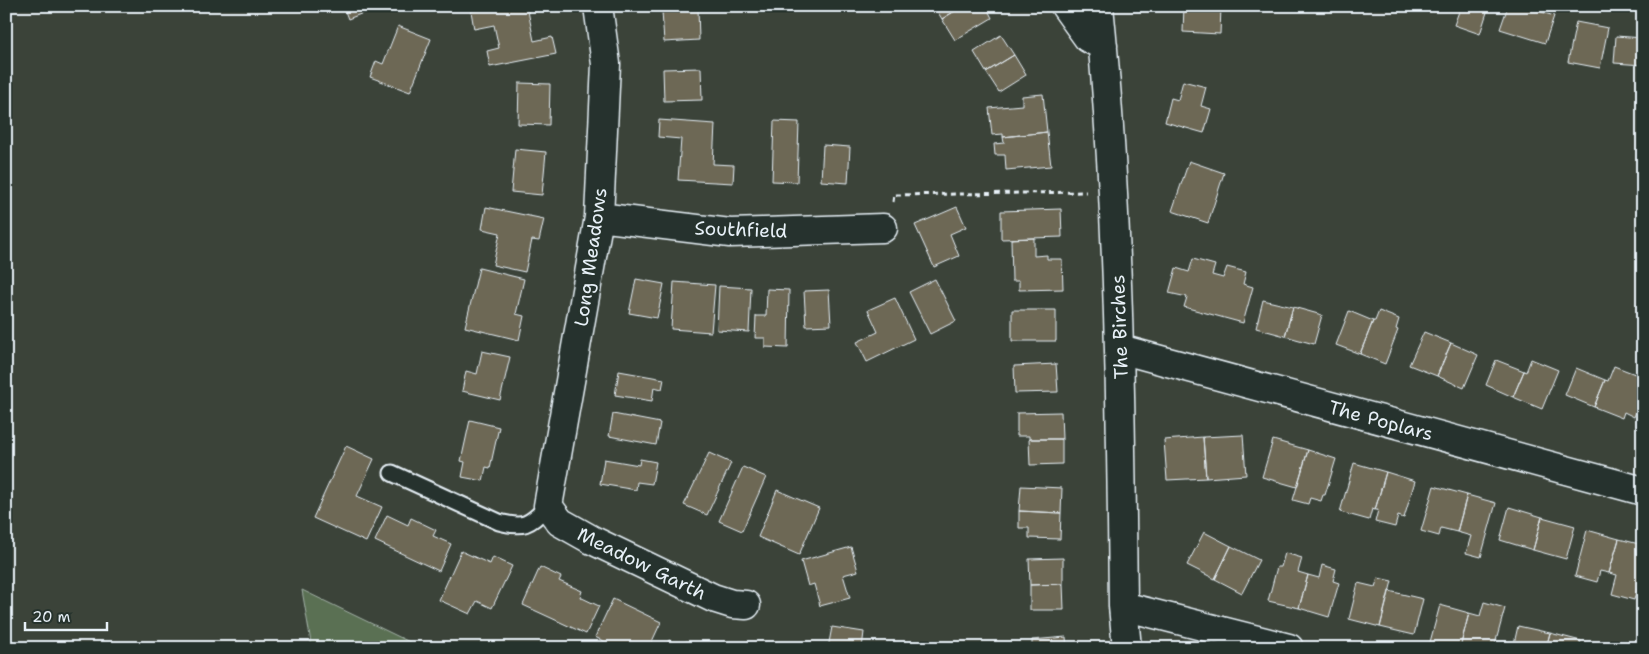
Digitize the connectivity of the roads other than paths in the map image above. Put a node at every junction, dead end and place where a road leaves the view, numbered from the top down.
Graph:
1 (598, 6) edge
2 (1065, 6) edge
3 (1099, 6) edge
4 (1103, 46) junction
5 (599, 217) junction
6 (883, 228) road end
7 (1120, 348) junction
8 (392, 473) dead end
9 (1643, 491) edge
10 (548, 506) junction
11 (746, 605) dead end
12 (1123, 606) junction
13 (1127, 648) edge
14 (1289, 648) edge

1 - 5 street, Long Meadows
2 - 4 street
3 - 4 street, The Birches
4 - 7 street, The Birches
5 - 6 street, Southfield
5 - 10 street, Long Meadows
7 - 9 street, The Poplars
7 - 12 street, The Birches
8 - 10 lane
10 - 11 street, Meadow Garth
12 - 13 street, The Birches
12 - 14 street

